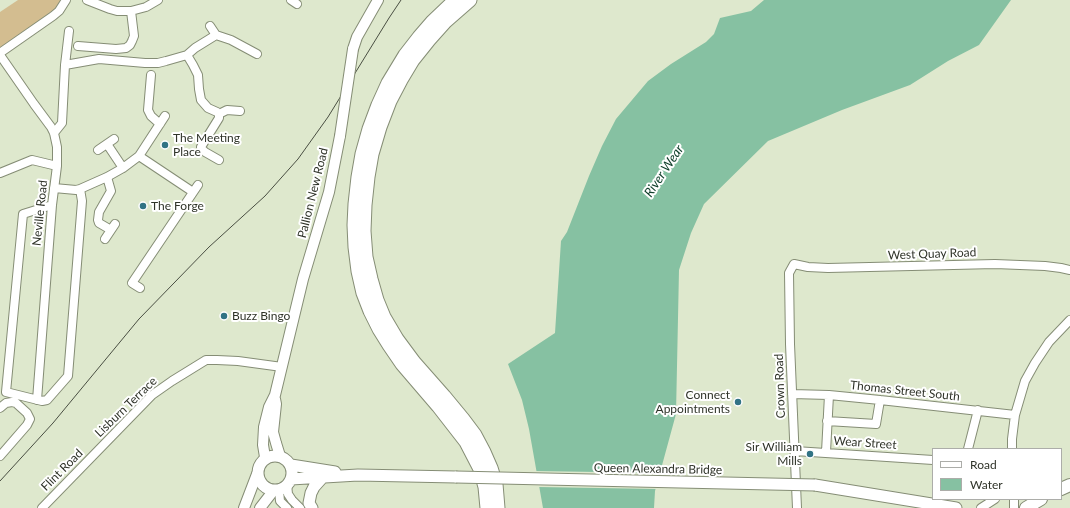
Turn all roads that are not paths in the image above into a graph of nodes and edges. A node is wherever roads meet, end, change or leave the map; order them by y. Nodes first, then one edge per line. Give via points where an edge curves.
1 (66, 0) edge
2 (87, 0) edge
3 (158, 0) edge
4 (378, 0) edge
5 (455, 0) edge
6 (470, 0) edge
7 (131, 11) junction
8 (210, 26) dead end
9 (69, 31) dead end
10 (216, 35) junction
11 (78, 46) dead end
12 (0, 54) edge
13 (257, 54) dead end
14 (187, 55) junction
15 (65, 66) junction
16 (151, 75) dead end
17 (240, 111) dead end
18 (219, 114) junction
19 (165, 116) dead end
20 (160, 124) junction
21 (54, 133) junction
22 (98, 150) dead end
23 (139, 156) junction
24 (219, 160) dead end
25 (57, 166) junction
26 (123, 168) junction
27 (0, 173) edge
28 (107, 178) junction
29 (198, 185) dead end
30 (54, 188) junction
31 (80, 189) junction
32 (193, 192) junction
33 (52, 205) junction
34 (105, 239) dead end
35 (794, 264) joint
36 (1070, 270) edge
37 (140, 288) dead end
38 (1070, 320) edge
39 (282, 367) junction
40 (792, 394) junction
41 (275, 395) junction
42 (829, 395) junction
43 (37, 400) junction
44 (880, 400) junction
45 (0, 408) edge
46 (978, 410) junction
47 (1015, 414) junction
48 (827, 421) junction
49 (968, 448) edge
50 (1012, 448) edge
51 (100, 450) joint
52 (795, 450) junction
53 (826, 452) junction
54 (0, 456) edge
55 (280, 456) junction
56 (266, 457) junction
57 (932, 460) edge
58 (290, 465) junction
59 (257, 474) junction
60 (358, 475) junction
61 (323, 477) junction
62 (283, 486) junction
63 (993, 500) edge
64 (1039, 500) edge
65 (42, 508) edge
66 (244, 508) edge
67 (260, 508) edge
68 (287, 508) edge
69 (300, 508) edge
70 (312, 508) edge
71 (487, 508) edge
72 (498, 508) edge
73 (797, 508) edge
74 (956, 508) edge
75 (981, 508) edge
76 (1025, 508) edge

1 - 12 street via 53,16
2 - 7 street via 110,9
3 - 7 street
4 - 39 street, Pallion New Road, bridge via 353,49 340,136 328,192 303,279
5 - 71 highway via 432,22 405,55 378,105 362,154 358,177 354,204 355,247 363,292 376,323 402,364 466,442 480,469
6 - 72 highway via 429,40 409,66 390,101 372,154 364,231 371,279 384,317 414,362 463,418 475,436 491,468 496,484
7 - 11 street via 134,36 126,48
8 - 10 street
9 - 15 street
10 - 13 street
10 - 14 street
12 - 21 street
14 - 15 street via 158,63 99,60
14 - 18 street via 198,75 202,100 208,108
15 - 21 street via 62,123
16 - 20 street via 148,110
17 - 18 street via 227,110
18 - 24 street via 201,147
19 - 20 street
20 - 23 street
21 - 25 street, Neville Road
22 - 26 street via 111,141
23 - 26 street
23 - 32 street
25 - 27 street via 32,160
25 - 30 street, Neville Road
26 - 28 street
28 - 31 street
28 - 34 street via 111,191 98,212 100,223 113,227
29 - 32 street
30 - 31 street
30 - 33 street, Neville Road
31 - 43 street via 82,201 68,376 47,400
32 - 37 street via 132,283
33 - 43 street, Neville Road
33 - 43 street via 23,214 6,392
35 - 36 street, West Quay Road via 828,268 995,264
35 - 40 street, Crown Road via 789,273
38 - 47 street via 1049,342 1035,363 1025,381
39 - 41 street, Pallion New Road
39 - 51 street, Lisburn Terrace via 206,360 152,395
40 - 42 street, Thomas Street South
40 - 52 street, Crown Road
41 - 55 street, Pallion New Road via 273,432
41 - 56 street, Pallion New Road via 264,427 262,444
42 - 44 street, Thomas Street South
42 - 48 street
44 - 46 street, Thomas Street South
44 - 48 street via 876,424
45 - 54 street via 9,402 16,403 30,419
46 - 47 street, Thomas Street South
46 - 49 street
47 - 50 street
48 - 53 street
51 - 65 street, Flint Road
52 - 53 street, Wear Street
52 - 73 street, Crown Road
53 - 57 street, Wear Street
55 - 56 main road
55 - 58 main road
56 - 59 main road via 258,466
58 - 60 main road
58 - 62 main road via 292,473
59 - 62 main road via 261,484 267,488
59 - 66 street
60 - 61 main road
60 - 74 main road, Queen Alexandra Bridge, bridge via 815,486
61 - 62 main road
61 - 70 main road via 311,493 309,503
62 - 67 street
62 - 68 street via 280,501
62 - 69 street
63 - 75 street
64 - 76 main road

